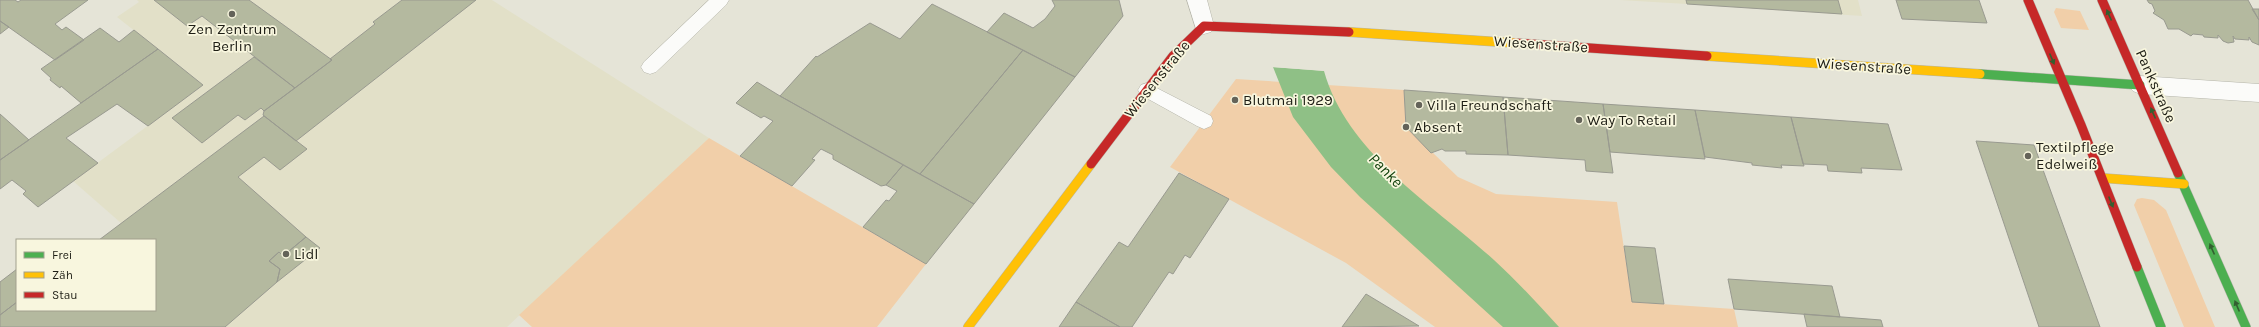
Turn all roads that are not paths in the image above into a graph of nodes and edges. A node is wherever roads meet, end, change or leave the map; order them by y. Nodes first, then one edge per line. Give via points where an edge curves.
1 (720, 0) edge
2 (1197, 0) edge
3 (2028, 0) edge
4 (2102, 0) edge
5 (1204, 26) junction
6 (650, 67) dead end
7 (2061, 79) junction
8 (2140, 85) junction
9 (1147, 90) junction
10 (2259, 93) edge
11 (1204, 121) dead end
12 (2102, 178) junction
13 (2184, 184) junction
14 (968, 327) edge
15 (2161, 327) edge
16 (2246, 327) edge

1 - 6 lane
2 - 5 street
3 -> 7 street
8 -> 4 street, Pankstraße
5 - 7 street, Wiesenstraße via 1319,31
5 - 9 street, Wiesenstraße via 1178,50
7 - 8 street, Wiesenstraße
7 - 12 street
8 - 10 street, Wiesenstraße
13 -> 8 street, Pankstraße
9 - 11 lane
9 - 14 street, Wiesenstraße
12 - 13 street
12 -> 15 street
16 -> 13 street, Pankstraße

